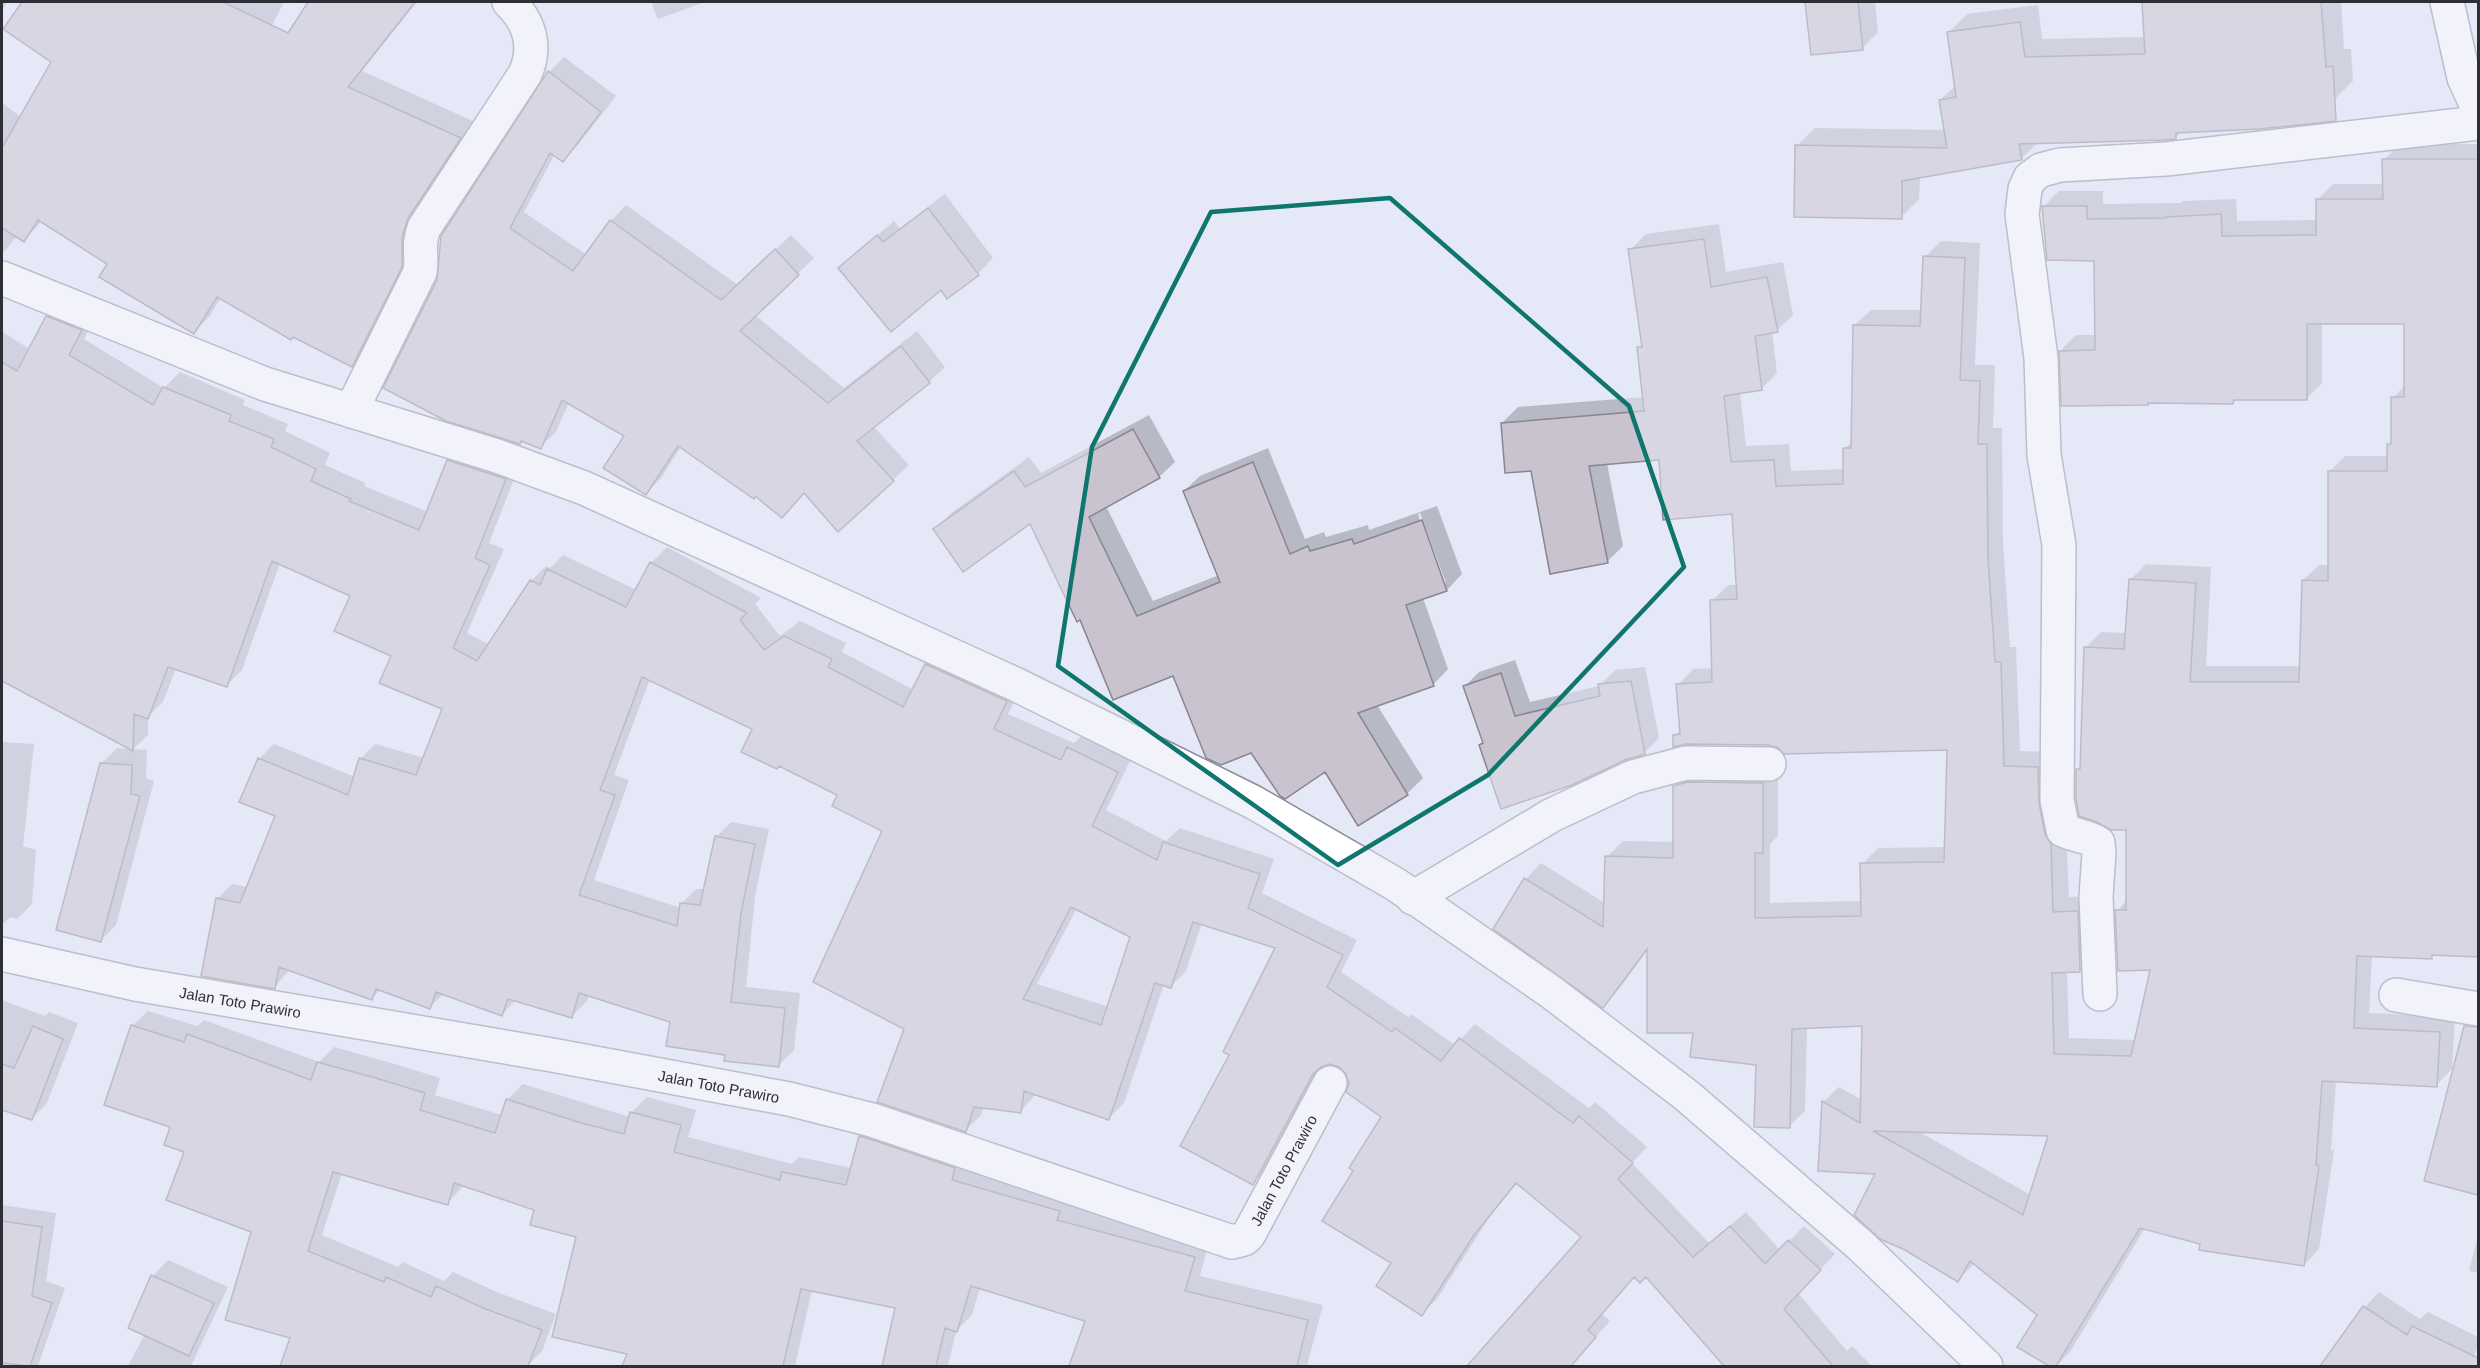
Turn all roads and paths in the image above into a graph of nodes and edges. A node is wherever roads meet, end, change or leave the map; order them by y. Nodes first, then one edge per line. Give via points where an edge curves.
1 (509, 2) edge
2 (2447, 2) edge
3 (2478, 108) edge
4 (2478, 123) edge
5 (2, 278) edge
6 (351, 411) junction
7 (1769, 764) dead end
8 (1413, 898) junction
9 (2, 954) edge
10 (2100, 994) dead end
11 (2396, 995) dead end
12 (2478, 1009) edge
13 (1330, 1083) dead end
14 (1986, 1366) edge

1 - 6 street via 520,12 530,36 532,59 424,228 418,244 420,272
2 - 3 street via 2464,78
4 - 10 street via 2166,159 2060,165 2041,170 2030,178 2025,189 2022,214 2041,358 2044,455 2059,546 2057,800 2063,830 2098,843
5 - 6 street via 265,384
6 - 8 street via 519,464 666,524 1017,685 1242,797
7 - 8 street via 1686,763 1633,777 1552,815
8 - 14 street via 1551,992 1686,1095 1860,1245
9 - 13 street, Jalan Toto Prawiro via 135,984 789,1099 872,1120 1232,1242 1249,1234
11 - 12 street

